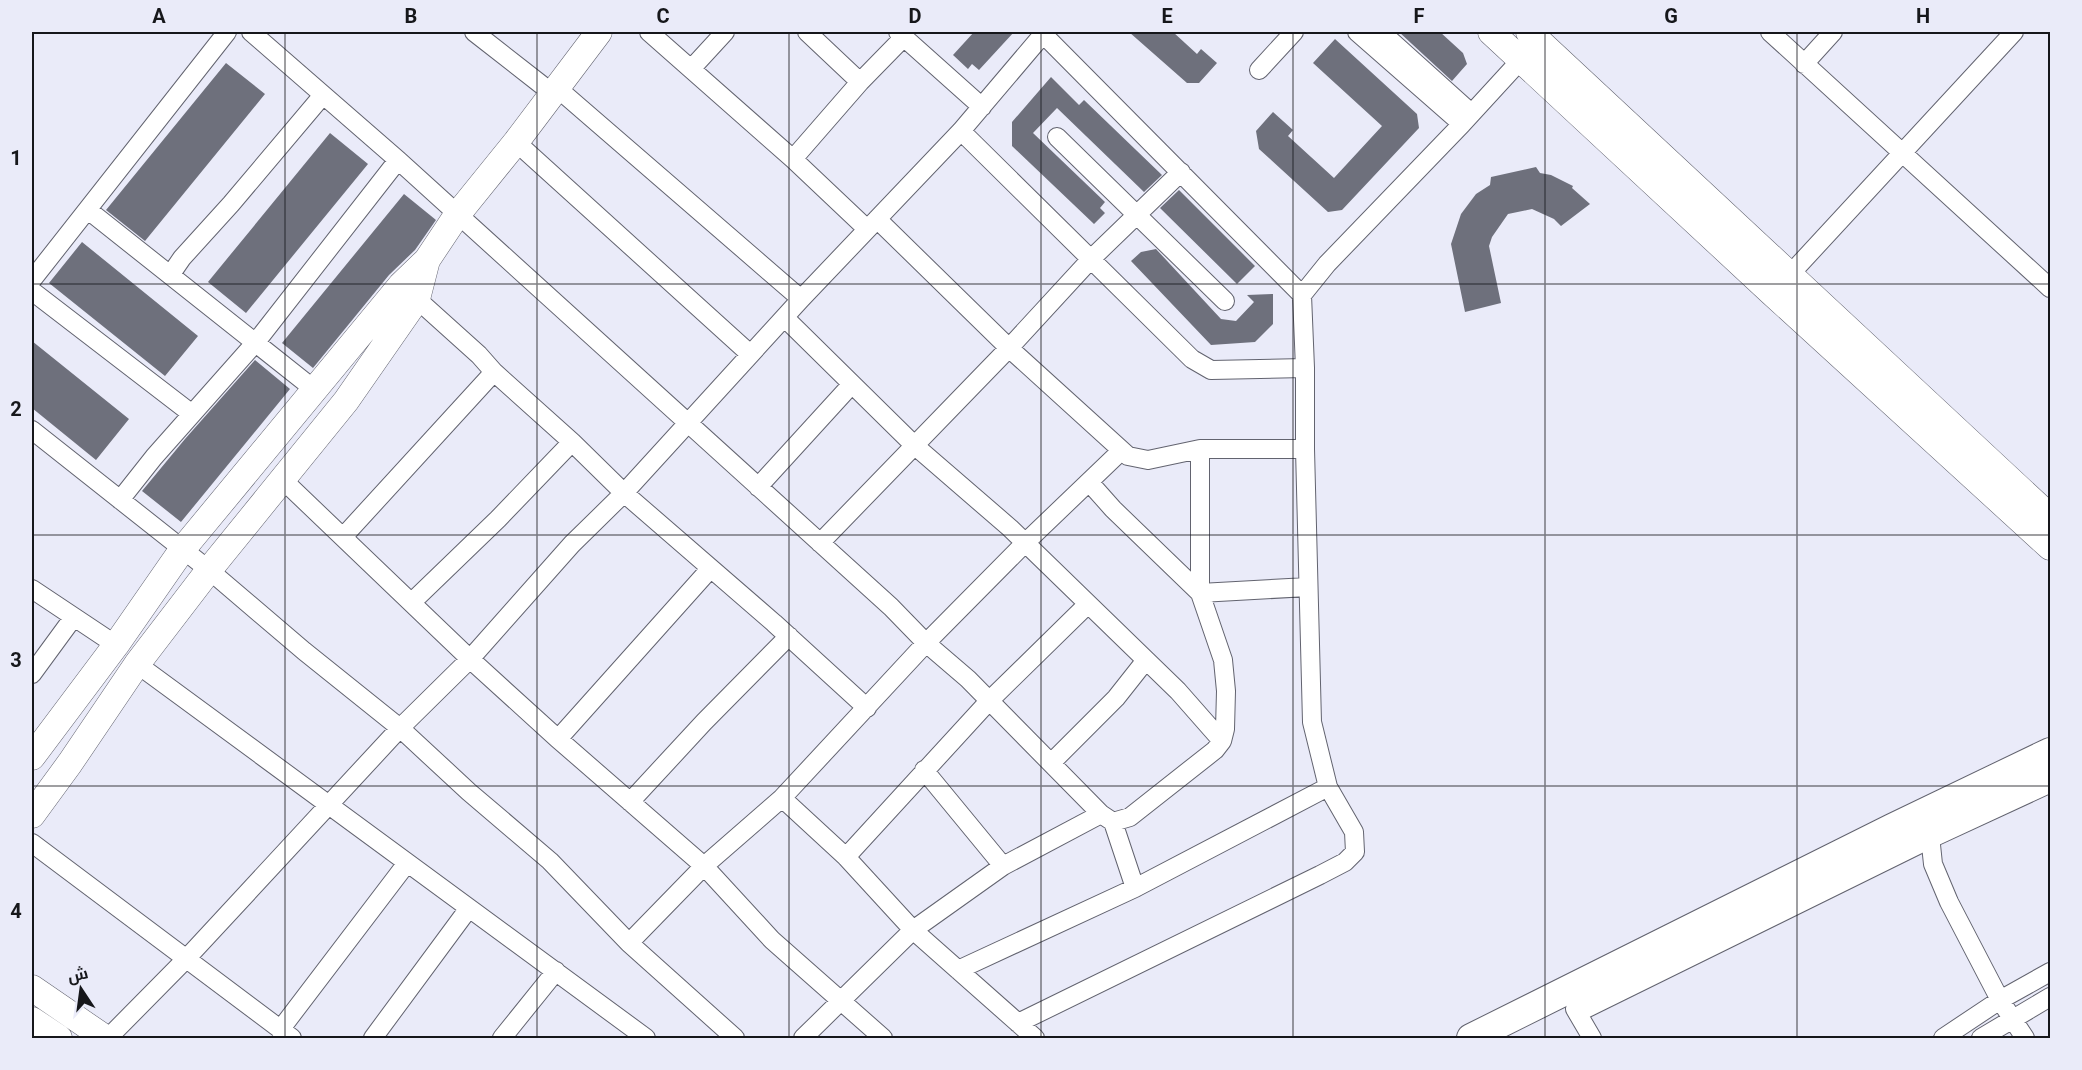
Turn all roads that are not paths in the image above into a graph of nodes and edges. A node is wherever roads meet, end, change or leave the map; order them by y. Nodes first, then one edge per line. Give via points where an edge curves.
1 (226, 32) edge
2 (251, 32) edge
3 (474, 32) edge
4 (598, 32) edge
5 (649, 32) edge
6 (725, 32) edge
7 (807, 32) edge
8 (1043, 32) edge
9 (1294, 32) edge
10 (1357, 32) edge
11 (1382, 32) edge
12 (1491, 32) edge
13 (1770, 32) edge
14 (1833, 32) edge
15 (2014, 32) edge
16 (901, 34) edge
17 (271, 38) edge
18 (1530, 44) edge
19 (1804, 64) junction
20 (691, 69) junction
21 (1259, 70) dead end
22 (860, 82) junction
23 (554, 90) junction
24 (323, 95) junction
25 (982, 107) junction
26 (1467, 119) junction
27 (961, 131) junction
28 (1057, 137) dead end
29 (516, 142) junction
30 (1901, 153) junction
31 (793, 159) junction
32 (398, 160) junction
33 (1181, 172) junction
34 (88, 210) junction
35 (457, 214) junction
36 (1137, 216) junction
37 (872, 224) junction
38 (1091, 259) junction
39 (171, 274) junction
40 (32, 280) edge
41 (1781, 285) junction
42 (2050, 288) edge
43 (32, 291) edge
44 (409, 292) junction
45 (1302, 295) junction
46 (801, 299) junction
47 (1225, 301) dead end
48 (785, 318) junction
49 (256, 342) junction
50 (1009, 348) junction
51 (750, 354) junction
52 (1305, 368) junction
53 (494, 372) junction
54 (852, 384) junction
55 (315, 390) junction
56 (192, 414) junction
57 (688, 422) junction
58 (32, 430) edge
59 (572, 442) junction
60 (914, 445) junction
61 (1200, 449) junction
62 (1305, 449) junction
63 (1121, 451) junction
64 (283, 480) junction
65 (1089, 482) junction
66 (758, 487) junction
67 (624, 493) junction
68 (120, 500) junction
69 (2050, 518) edge
70 (343, 537) junction
71 (820, 543) junction
72 (1025, 543) junction
73 (2050, 547) edge
74 (182, 550) junction
75 (710, 569) junction
76 (209, 570) junction
77 (1308, 586) junction
78 (32, 589) edge
79 (1200, 593) junction
80 (412, 602) junction
81 (1088, 604) junction
82 (73, 618) junction
83 (789, 636) junction
84 (926, 643) junction
85 (116, 645) junction
86 (470, 659) junction
87 (1146, 660) junction
88 (137, 664) junction
89 (32, 674) edge
90 (988, 701) junction
91 (867, 708) junction
92 (400, 728) junction
93 (558, 739) junction
94 (1222, 741) junction
95 (2050, 752) edge
96 (32, 757) edge
97 (1051, 764) junction
98 (924, 770) junction
99 (2050, 778) edge
100 (1328, 787) junction
101 (782, 798) junction
102 (630, 802) junction
103 (328, 804) junction
104 (32, 815) edge
105 (1107, 818) junction
106 (1928, 823) junction
107 (32, 843) edge
108 (846, 857) junction
109 (407, 863) junction
110 (704, 866) junction
111 (1003, 866) junction
112 (1135, 888) junction
113 (469, 908) junction
114 (913, 930) junction
115 (629, 943) junction
116 (186, 959) junction
117 (958, 970) junction
118 (556, 971) junction
119 (2050, 972) edge
120 (32, 988) edge
121 (2050, 997) edge
122 (2000, 1000) junction
123 (841, 1002) junction
124 (1575, 1009) junction
125 (2012, 1018) junction
126 (32, 1020) edge
127 (1018, 1023) junction
128 (713, 1031) edge
129 (286, 1034) edge
130 (59, 1038) edge
131 (106, 1038) edge
132 (373, 1038) edge
133 (502, 1038) edge
134 (646, 1038) edge
135 (735, 1038) edge
136 (803, 1038) edge
137 (883, 1038) edge
138 (1035, 1038) edge
139 (1471, 1038) edge
140 (1515, 1038) edge
141 (1592, 1038) edge
142 (1942, 1038) edge
143 (1981, 1038) edge
144 (2025, 1038) edge

1 - 34 street
2 - 17 street
3 - 23 street
4 - 23 street
5 - 20 street
6 - 20 street
7 - 22 street
8 - 25 street
8 - 33 street
9 - 21 street
10 - 26 street
11 - 26 street
12 - 18 street
13 - 19 street
14 - 19 street
15 - 30 street
16 - 22 street
16 - 25 street
17 - 24 street
18 - 26 street
18 - 41 street
19 - 30 street
20 - 31 street
22 - 31 street
23 - 29 street
23 - 46 street
24 - 32 street
24 - 39 street
25 - 27 street
26 - 45 street
27 - 37 street
27 - 38 street
28 - 36 street
29 - 35 street
29 - 51 street
30 - 41 street
30 - 42 street
31 - 37 street
32 - 35 street
32 - 49 street
33 - 36 street
33 - 45 street
34 - 39 street
34 - 40 street
35 - 44 street
35 - 57 street
36 - 38 street
36 - 47 street
37 - 46 street
37 - 50 street
38 - 50 street
38 - 52 street via 1192,360 1211,370
39 - 49 street
41 - 69 street
41 - 73 street
43 - 56 street
44 - 53 street
44 - 55 street
44 - 64 street via 346,401
45 - 52 street
46 - 48 street
48 - 51 street
48 - 54 street
49 - 55 street
49 - 56 street
50 - 60 street
50 - 63 street
51 - 57 street
52 - 62 street
53 - 59 street
53 - 70 street
54 - 60 street
54 - 66 street
55 - 74 street
56 - 68 street
57 - 66 street
57 - 67 street
58 - 68 street
59 - 67 street
59 - 80 street
60 - 71 street
60 - 72 street
61 - 62 street
61 - 63 street via 1148,460
61 - 79 street
62 - 77 street
63 - 65 street
64 - 70 street
64 - 76 street
65 - 72 street
65 - 79 street
66 - 71 street
67 - 75 street
67 - 86 street via 572,544
68 - 74 street
70 - 80 street
71 - 84 street
72 - 81 street
72 - 84 street
74 - 76 street
74 - 85 street
75 - 83 street
75 - 93 street
76 - 88 street
76 - 92 street
77 - 79 street
77 - 100 street via 1312,722
78 - 82 street
79 - 94 street via 1223,660 1226,690
80 - 86 street
81 - 87 street
81 - 90 street
82 - 85 street
82 - 89 street
83 - 91 street
83 - 102 street
84 - 90 street
84 - 91 street
85 - 96 street
86 - 92 street
86 - 93 street
87 - 94 street
87 - 97 street via 1116,698
88 - 103 street
88 - 104 street
90 - 97 street
90 - 98 street
91 - 101 street
92 - 103 street
92 - 115 street via 550,861
93 - 102 street
94 - 105 street via 1130,817
95 - 106 main road
97 - 105 street
98 - 108 street
98 - 111 street
99 - 106 main road
100 - 112 street
100 - 127 street via 1354,832 1355,852 1345,862
101 - 108 street
101 - 110 street
102 - 110 street
103 - 109 street
103 - 116 street
105 - 111 street
105 - 112 street
106 - 122 street via 1933,864 1948,902
106 - 124 main road
106 - 139 main road
107 - 116 street
108 - 114 street
109 - 113 street
109 - 129 street
110 - 115 street
110 - 123 street via 772,940
111 - 114 street
112 - 117 street
113 - 118 street
113 - 132 street
114 - 117 street
114 - 123 street
115 - 128 street
116 - 129 street
116 - 131 street
117 - 127 street
118 - 133 street
118 - 134 street
119 - 122 street
120 - 131 street
121 - 125 street
122 - 125 street
122 - 142 street
123 - 136 street
123 - 137 street
124 - 140 main road
124 - 141 street
125 - 143 street
125 - 144 street
126 - 130 street
127 - 138 street
128 - 135 street

